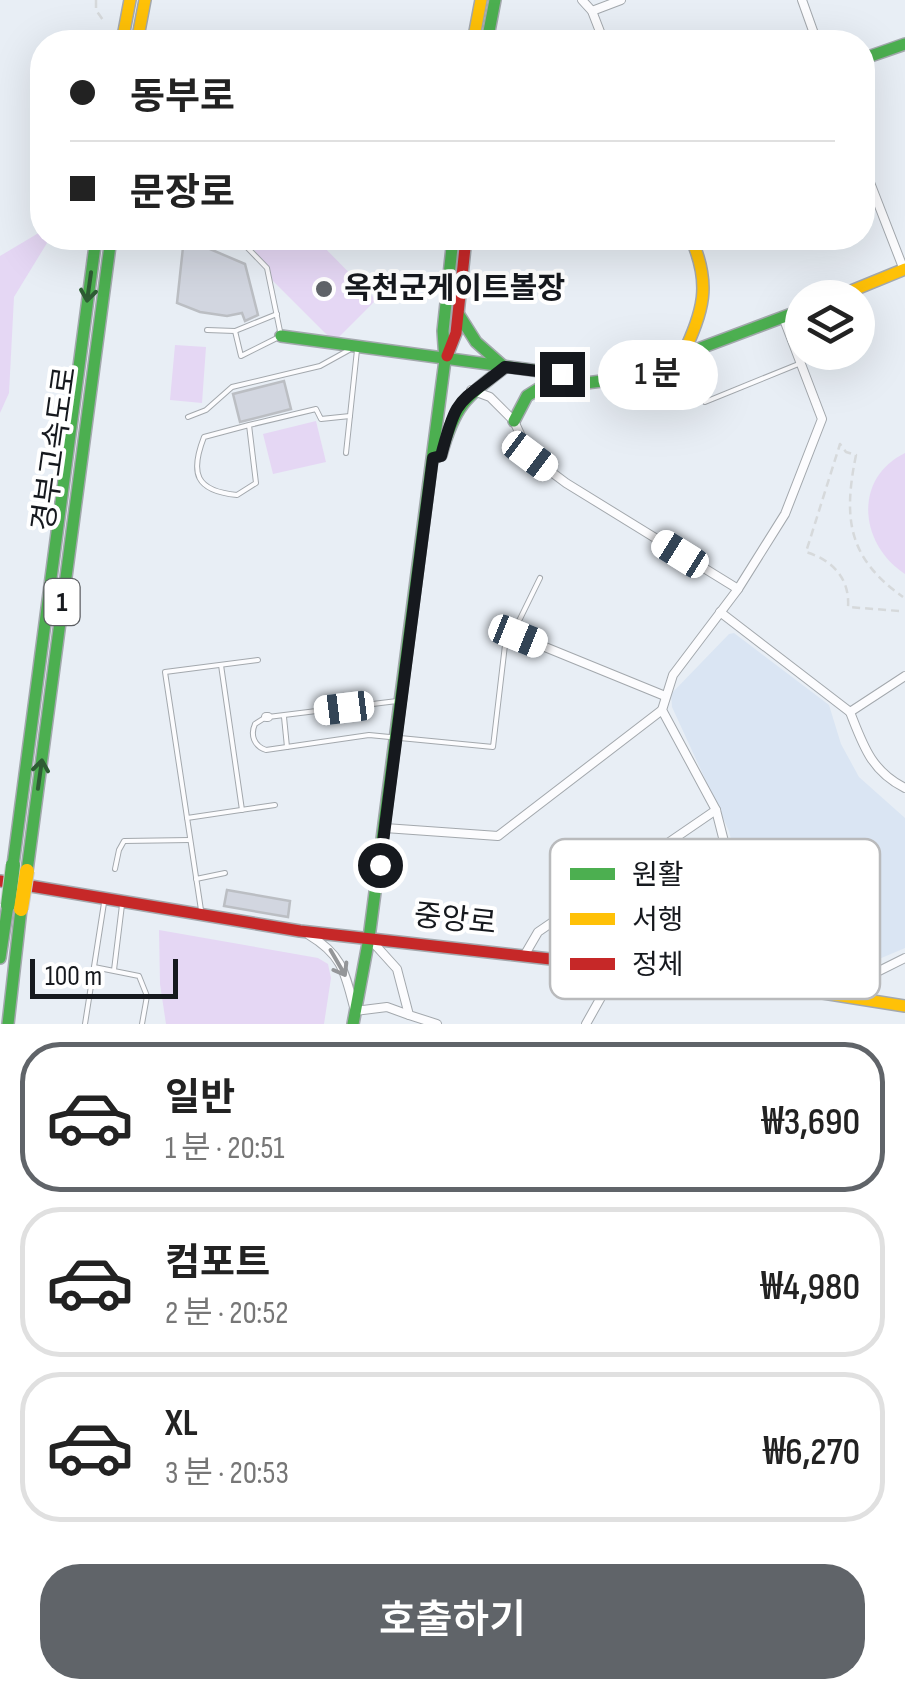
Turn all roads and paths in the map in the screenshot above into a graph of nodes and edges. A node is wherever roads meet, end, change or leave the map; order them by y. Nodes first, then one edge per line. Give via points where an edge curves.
1 (96, 0) edge
2 (130, 0) edge
3 (145, 0) edge
4 (481, 0) edge
5 (494, 0) edge
6 (582, 0) edge
7 (622, 0) edge
8 (802, 0) edge
9 (592, 11) junction
10 (105, 23) dead end
11 (124, 30) edge
12 (139, 30) edge
13 (475, 30) edge
14 (489, 30) edge
15 (599, 30) edge
16 (813, 30) edge
17 (905, 44) edge
18 (875, 54) edge
19 (875, 194) edge
20 (95, 250) edge
21 (109, 250) edge
22 (250, 250) edge
23 (452, 250) edge
24 (465, 250) edge
25 (696, 250) edge
26 (905, 269) edge
27 (875, 281) edge
28 (278, 313) junction
29 (458, 313) junction
30 (783, 318) joint
31 (785, 323) edge
32 (208, 330) dead end
33 (235, 331) junction
34 (281, 336) junction
35 (358, 346) junction
36 (684, 355) junction
37 (446, 360) junction
38 (505, 367) junction
39 (785, 369) edge
40 (803, 370) edge
41 (562, 374) junction
42 (471, 390) junction
43 (705, 402) dead end
44 (350, 416) junction
45 (188, 417) dead end
46 (514, 420) junction
47 (249, 425) junction
48 (346, 452) dead end
49 (433, 458) junction
50 (540, 578) dead end
51 (738, 589) junction
52 (903, 598) edge
53 (899, 610) dead end
54 (720, 612) junction
55 (518, 636) junction
56 (258, 660) dead end
57 (221, 664) junction
58 (905, 676) edge
59 (665, 696) junction
60 (402, 700) junction
61 (662, 710) junction
62 (850, 712) junction
63 (284, 715) junction
64 (397, 736) junction
65 (287, 747) junction
66 (905, 788) edge
67 (275, 805) dead end
68 (242, 810) junction
69 (716, 810) junction
70 (187, 818) junction
71 (385, 828) junction
72 (674, 839) edge
73 (723, 839) edge
74 (190, 840) junction
75 (20, 868) junction
76 (116, 869) dead end
77 (225, 873) dead end
78 (196, 878) junction
79 (0, 882) edge
80 (105, 898) junction
81 (123, 901) junction
82 (15, 907) junction
83 (201, 912) junction
84 (550, 924) edge
85 (300, 930) junction
86 (370, 938) junction
87 (524, 956) junction
88 (0, 958) edge
89 (905, 958) edge
90 (550, 959) edge
91 (94, 967) junction
92 (114, 970) junction
93 (880, 970) edge
94 (600, 999) edge
95 (859, 999) edge
96 (905, 1006) edge
97 (354, 1018) edge
98 (410, 1019) edge
99 (433, 1023) edge
100 (8, 1024) edge
101 (84, 1024) edge
102 (142, 1024) edge
103 (586, 1024) edge

1 - 10 path
2 - 11 main road
3 - 12 main road
4 - 13 main road
5 - 14 main road
6 - 9 street
7 - 9 street
8 - 16 street
9 - 15 street
17 - 18 main road
19 - 26 street
20 -> 75 main road, 경부고속도로 / 1
75 -> 21 main road, 경부고속도로 / 1
22 - 28 lane via 267,268
23 - 37 main road
24 - 29 main road
25 - 36 main road via 705,306
26 - 27 main road
28 - 33 lane
28 - 34 lane
29 - 37 main road
29 - 38 main road via 476,342
30 - 31 street
30 - 36 main road
32 - 33 lane
33 - 34 lane via 241,356
34 - 35 main road
35 - 37 main road
35 - 44 lane
35 - 45 lane via 320,366 232,387
36 - 41 main road via 618,380 586,382
37 - 38 main road
37 - 49 main road
38 - 41 main road
38 - 42 main road
39 - 43 lane
40 - 51 street via 822,418 785,514
41 - 46 main road via 527,396
42 - 46 street via 490,397
42 - 49 main road via 455,408 441,456
44 - 47 lane via 321,419 316,409
44 - 48 lane
46 - 51 street via 530,456 566,484
47 - 47 lane via 256,483 237,494 207,488 196,460 204,437
49 - 60 main road
50 - 55 lane via 516,626
51 - 54 street
52 - 53 path via 880,581 853,537 849,509 856,455 840,444 806,552 844,579 848,607
54 - 59 street via 672,675
54 - 62 street
55 - 59 street
55 - 64 lane via 504,645 493,747
56 - 57 lane
57 - 68 lane
57 - 70 lane via 164,672
58 - 62 street
59 - 61 street
60 - 63 lane
60 - 64 main road
61 - 69 street
61 - 71 street via 498,836
62 - 66 street via 869,760
63 - 65 lane
63 - 65 lane via 253,728 256,743 266,750
64 - 65 lane
64 - 71 main road
67 - 68 lane
68 - 70 lane
69 - 72 street
69 - 73 street
70 - 74 lane
71 - 86 main road
74 - 76 lane via 124,840
74 - 78 lane
75 - 82 main road, 경부고속도로 / 1, bridge
77 - 78 lane
78 - 83 lane
79 - 80 main road, 중앙로
80 - 81 main road, 중앙로
80 - 91 lane
81 - 83 main road, 중앙로
81 - 92 lane
82 - 88 main road, 경부고속도로 / 1
82 - 100 main road, 경부고속도로 / 1
83 - 85 main road, 중앙로
84 - 87 street
85 - 86 main road, 중앙로
85 -> 97 street via 331,949 346,971
86 - 87 main road, 중앙로
86 - 97 main road
86 - 98 street via 397,969
87 - 90 main road, 중앙로
89 - 93 street
91 - 92 lane
91 - 101 lane
92 - 102 lane via 130,972 144,985
94 - 103 street
95 - 96 main road, 중앙로
97 - 98 street via 387,1008
98 - 99 street

